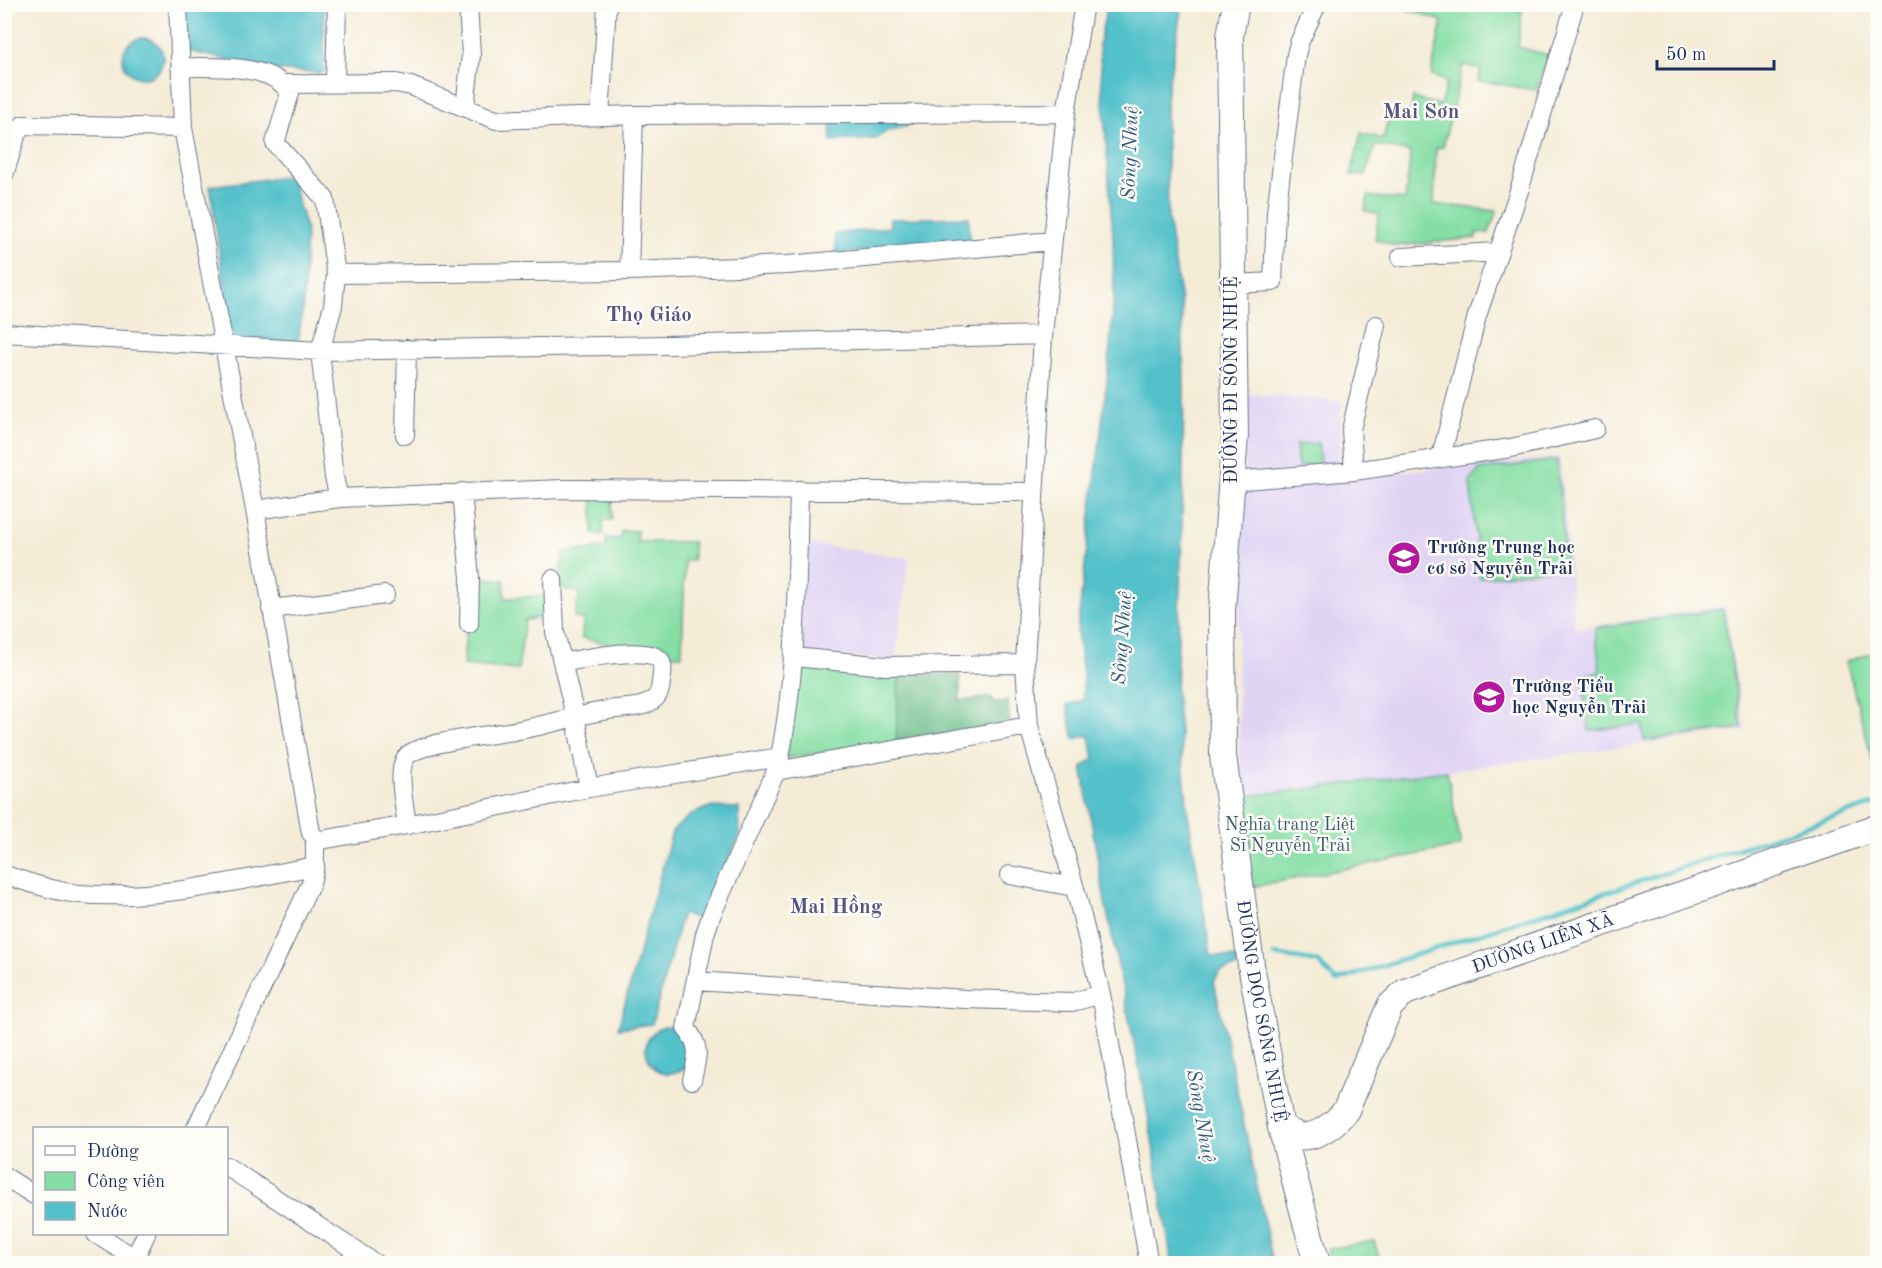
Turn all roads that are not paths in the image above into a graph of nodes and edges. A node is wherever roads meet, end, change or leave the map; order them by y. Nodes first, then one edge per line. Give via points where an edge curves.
1 (177, 4) edge
2 (337, 4) edge
3 (468, 4) edge
4 (607, 4) edge
5 (1084, 4) edge
6 (1236, 4) edge
7 (1317, 4) edge
8 (1575, 4) edge
9 (180, 67) junction
10 (335, 83) junction
11 (284, 84) junction
12 (465, 107) junction
13 (1066, 113) junction
14 (633, 115) junction
15 (600, 116) junction
16 (183, 128) junction
17 (4, 175) edge
18 (1052, 240) junction
19 (1499, 252) junction
20 (1401, 257) dead end
21 (629, 271) junction
22 (336, 274) junction
23 (1233, 284) junction
24 (1376, 325) dead end
25 (4, 333) edge
26 (1042, 335) junction
27 (223, 346) junction
28 (408, 349) junction
29 (320, 351) junction
30 (1595, 429) dead end
31 (405, 435) dead end
32 (1436, 459) junction
33 (1354, 471) junction
34 (1233, 481) junction
35 (800, 490) junction
36 (462, 492) junction
37 (1034, 492) junction
38 (339, 498) junction
39 (255, 510) junction
40 (553, 579) dead end
41 (385, 595) dead end
42 (272, 609) junction
43 (469, 624) dead end
44 (794, 657) junction
45 (563, 663) junction
46 (1025, 664) junction
47 (575, 716) junction
48 (1029, 726) junction
49 (1223, 756) joint
50 (778, 764) junction
51 (589, 788) junction
52 (407, 825) junction
53 (1878, 827) edge
54 (315, 838) junction
55 (315, 866) junction
56 (4, 874) edge
57 (1011, 875) dead end
58 (1074, 887) junction
59 (696, 981) junction
60 (1101, 994) junction
61 (692, 1080) dead end
62 (196, 1127) edge
63 (1281, 1127) junction
64 (228, 1167) edge
65 (4, 1176) edge
66 (33, 1194) edge
67 (99, 1235) edge
68 (145, 1235) edge
69 (137, 1261) edge
70 (376, 1263) edge
71 (1149, 1263) edge
72 (1317, 1263) edge

1 - 9 street
2 - 10 street
3 - 12 street via 471,55
4 - 15 street
5 - 13 street
6 - 23 street, ĐƯỜNG ĐI SÔNG NHUỆ via 1230,36
7 - 23 street via 1296,56 1276,212 1273,282
8 - 19 street
9 - 11 street via 257,71
9 - 16 street
10 - 11 street
10 - 12 street via 396,82
11 - 22 street via 290,93 275,143 325,199
12 - 15 street via 496,120
13 - 14 street
13 - 18 street
14 - 15 street
14 - 21 street
16 - 17 street via 23,125
16 - 27 street
18 - 21 street via 788,265
18 - 26 street
19 - 20 street
19 - 32 street via 1477,316 1444,448
21 - 22 street
22 - 29 street via 333,306
23 - 34 street, ĐƯỜNG ĐI SÔNG NHUỆ
24 - 33 street via 1351,430
25 - 27 street
26 - 28 street
26 - 37 street
27 - 29 street
27 - 39 street
28 - 29 street
28 - 31 street
29 - 38 street
30 - 32 street via 1511,448
32 - 33 street
33 - 34 street
34 - 49 street, ĐƯỜNG ĐI SÔNG NHUỆ via 1222,611
35 - 36 street
35 - 37 street
35 - 44 street
36 - 38 street
36 - 43 street via 470,578
37 - 46 street
38 - 39 street
39 - 42 street
40 - 45 street via 555,632
41 - 42 street
42 - 54 street via 311,833
44 - 46 street via 886,666
44 - 50 street
45 - 47 street
45 - 47 street via 596,655 650,653 663,666 660,693 653,702
46 - 48 street
47 - 51 street
47 - 52 street via 521,730 450,741 406,756 401,768
48 - 50 street
48 - 58 street
49 - 63 street, ĐƯỜNG DỌC SÔNG NHUỆ via 1251,965
50 - 51 street
50 - 59 street via 711,916
51 - 52 street
52 - 54 street
53 - 63 street, ĐƯỜNG LIÊN XÃ via 1405,992 1390,1006 1346,1110 1338,1120 1304,1136
54 - 55 street
55 - 56 street via 181,891 115,896 77,894
55 - 62 street
57 - 58 street
58 - 60 street
59 - 60 street via 965,999 1073,1002
59 - 61 street via 686,1028 697,1044
60 - 71 street
63 - 72 street, ĐƯỜNG DỌC SÔNG NHUỆ
64 - 70 street
65 - 66 street
67 - 69 street
68 - 69 street

